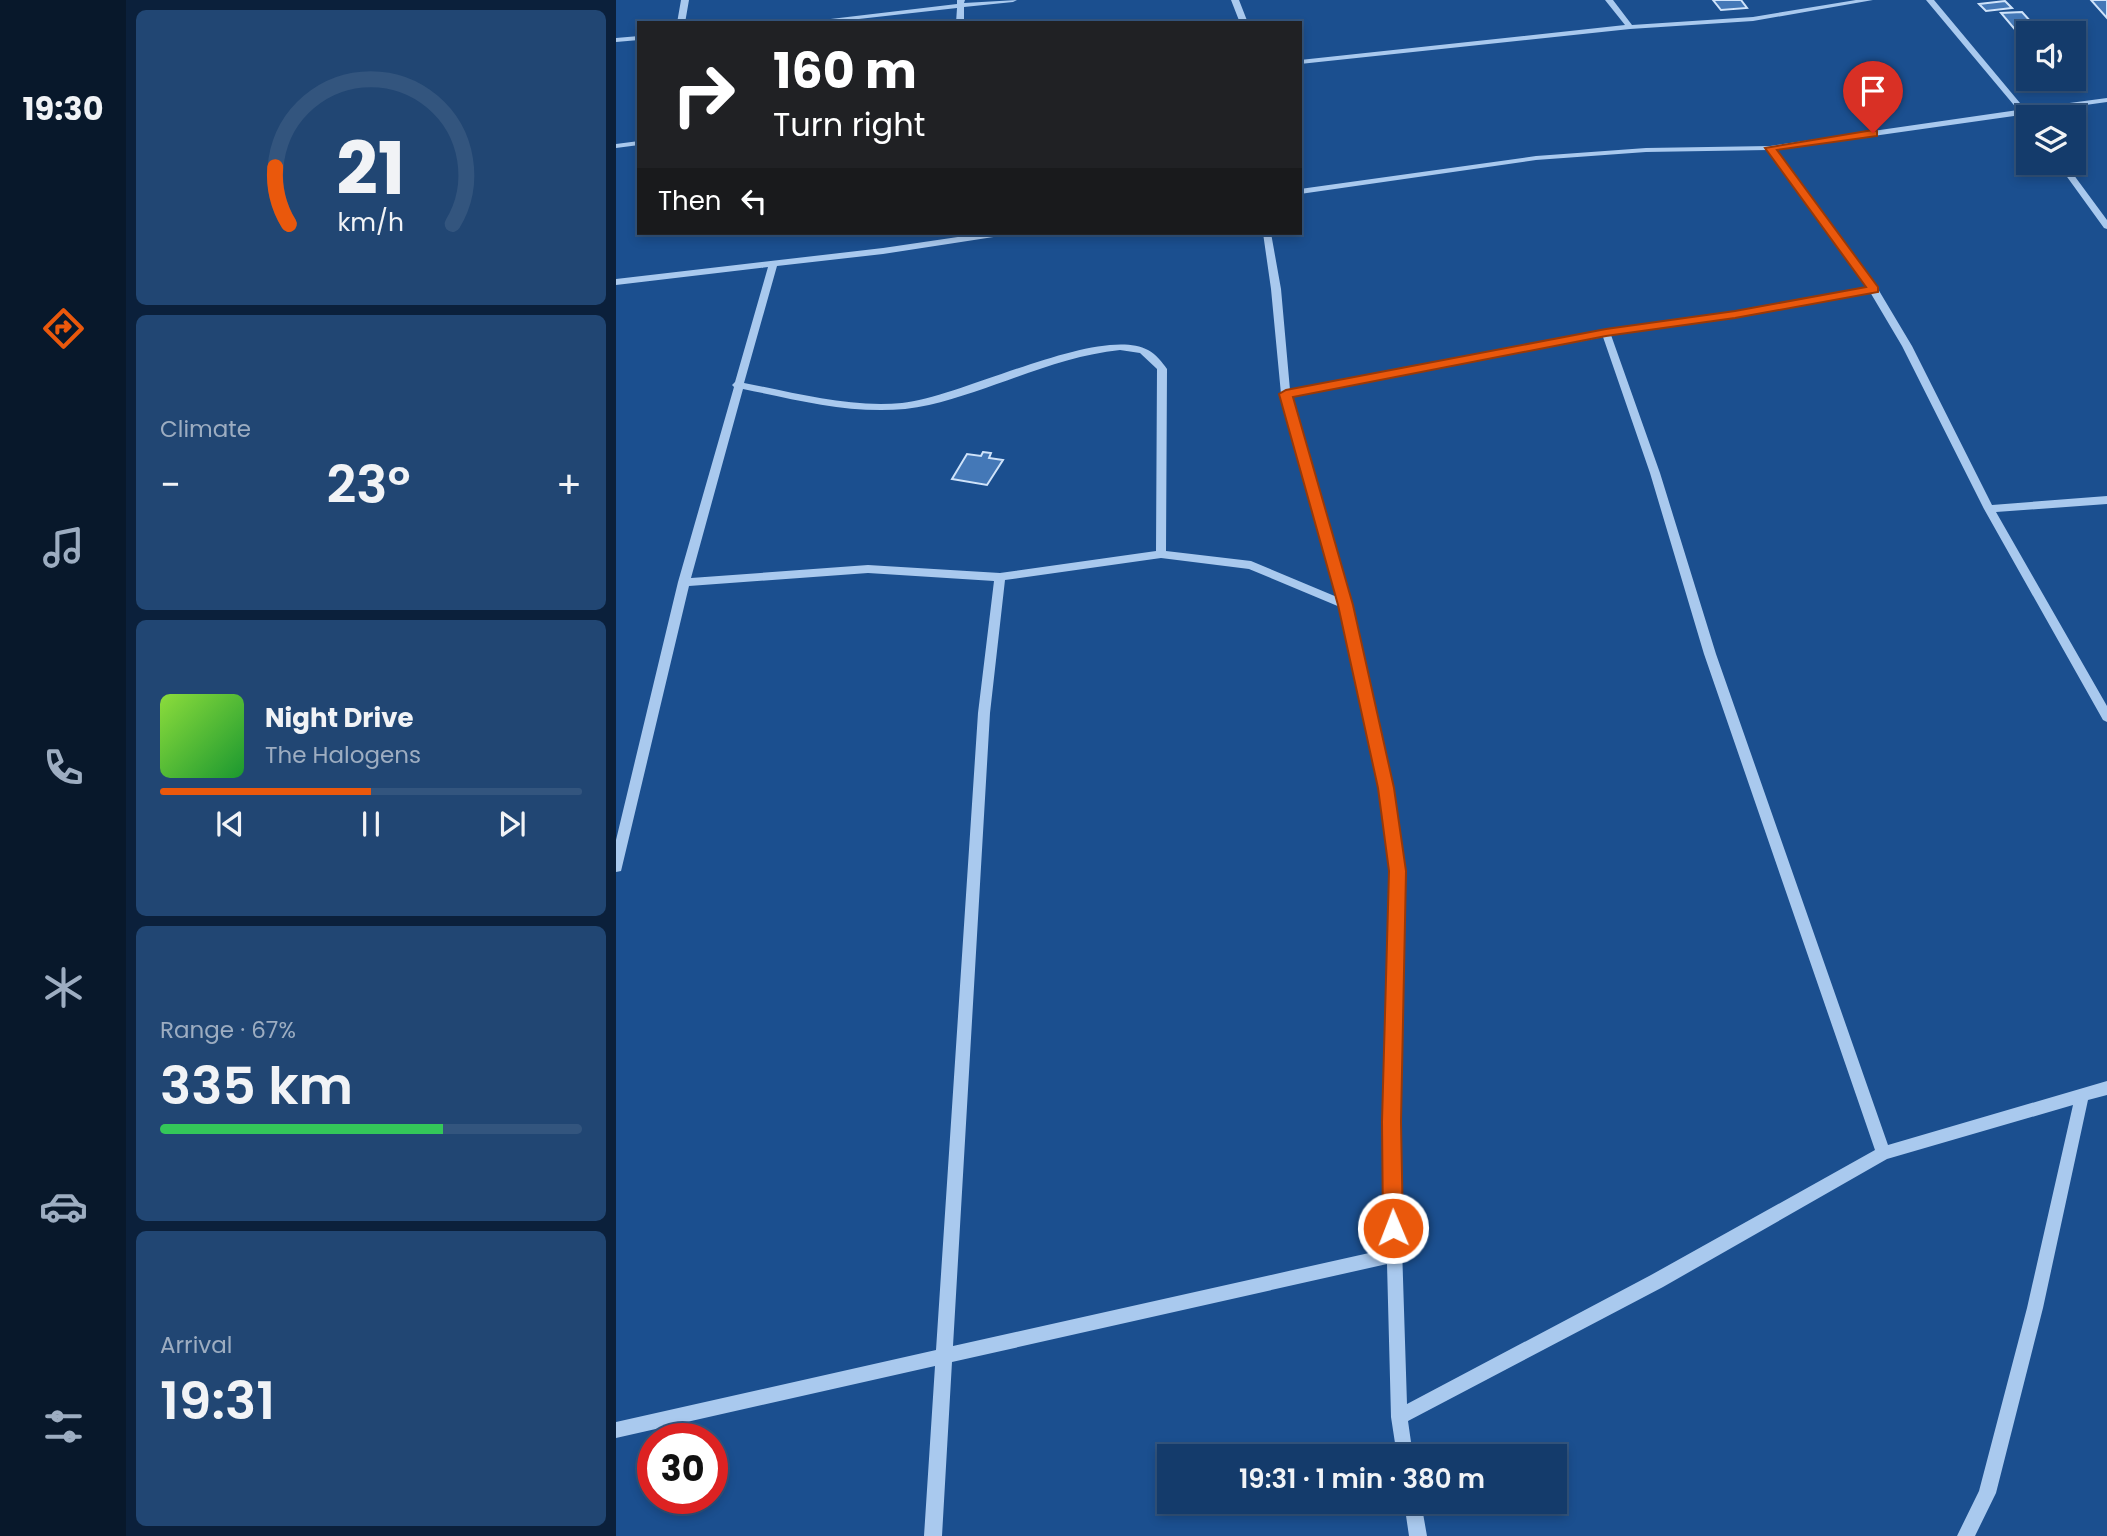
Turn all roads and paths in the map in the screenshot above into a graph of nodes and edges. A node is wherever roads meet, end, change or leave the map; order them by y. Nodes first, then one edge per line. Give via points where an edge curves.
1 (685, 0) edge
2 (1013, 0) edge
3 (1235, 0) edge
4 (1609, 0) edge
5 (1869, 0) edge
6 (1930, 0) edge
7 (960, 3) edge
8 (681, 21) edge
9 (816, 21) edge
10 (960, 21) edge
11 (1243, 21) edge
12 (1630, 27) junction
13 (637, 38) edge
14 (616, 40) edge
15 (1302, 62) edge
16 (2107, 100) edge
17 (2017, 105) edge
18 (2080, 105) edge
19 (2016, 116) edge
20 (637, 144) edge
21 (616, 146) edge
22 (1770, 148) junction
23 (2070, 175) edge
24 (1302, 192) edge
25 (2107, 226) edge
26 (981, 235) edge
27 (1267, 235) edge
28 (773, 264) junction
29 (616, 282) edge
30 (1873, 289) junction
31 (1606, 333) junction
32 (737, 385) junction
33 (1286, 394) junction
34 (2107, 500) edge
35 (1989, 509) junction
36 (1161, 554) junction
37 (1000, 577) junction
38 (684, 582) junction
39 (1345, 605) junction
40 (2107, 717) edge
41 (616, 867) edge
42 (2107, 1088) edge
43 (2082, 1094) junction
44 (1885, 1153) junction
45 (1393, 1255) junction
46 (946, 1354) junction
47 (1399, 1417) junction
48 (616, 1430) edge
49 (1403, 1444) edge
50 (1415, 1514) edge
51 (933, 1536) edge
52 (1418, 1536) edge
53 (1966, 1536) edge

1 - 8 street
2 - 7 street
3 - 11 street
4 - 12 street
5 - 12 street via 1753,19
6 - 17 street
7 - 9 street
7 - 10 street
12 - 15 street
13 - 14 street
16 - 18 street
19 - 22 street
20 - 21 street
22 - 24 street via 1646,150 1536,159
22 - 30 street
23 - 25 street
26 - 28 street
27 - 33 street
28 - 29 street
28 - 32 street
30 - 31 street
30 - 35 street
31 - 33 street
31 - 44 street via 1710,654
32 - 36 street via 849,406 903,407 938,401 1070,355 1124,346 1146,351 1163,369
32 - 38 street
33 - 39 street
34 - 35 street
35 - 40 street
36 - 37 street
36 - 39 street via 1251,565
37 - 38 street via 868,569
37 - 46 street via 984,713
38 - 41 street
39 - 45 street via 1386,788 1398,871 1391,1122
42 - 43 street
43 - 44 street
43 - 53 street via 1991,1480
44 - 47 street via 1657,1281
45 - 46 street
45 - 47 street
46 - 48 street
46 - 51 street
47 - 49 street
50 - 52 street

